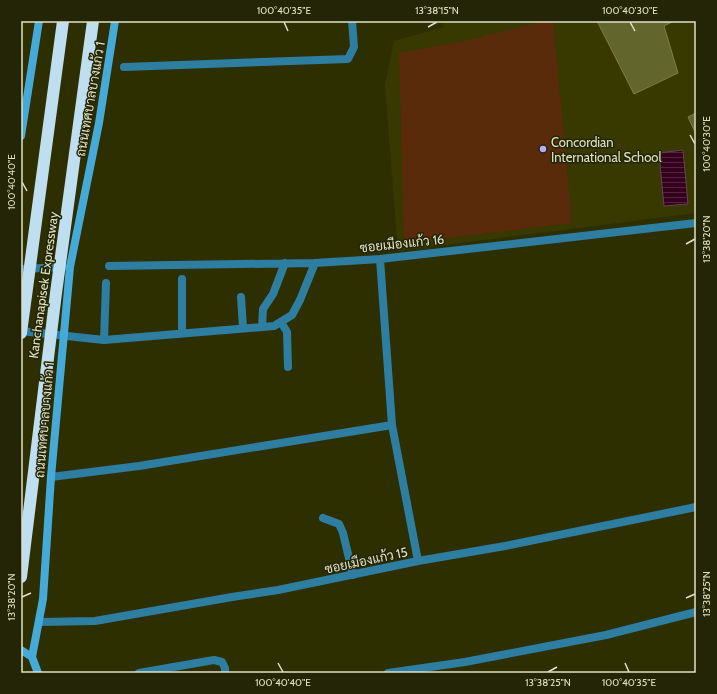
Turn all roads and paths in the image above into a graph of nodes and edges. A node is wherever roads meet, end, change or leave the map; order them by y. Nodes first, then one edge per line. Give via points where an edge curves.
1 (39, 21) edge
2 (63, 21) edge
3 (93, 21) edge
4 (115, 21) edge
5 (352, 21) edge
6 (124, 67) dead end
7 (21, 136) edge
8 (696, 223) edge
9 (380, 258) junction
10 (315, 263) junction
11 (285, 264) junction
12 (109, 266) dead end
13 (70, 267) junction
14 (21, 269) edge
15 (182, 279) dead end
16 (106, 283) dead end
17 (241, 297) dead end
18 (281, 322) junction
19 (262, 327) junction
20 (243, 328) junction
21 (21, 332) edge
22 (182, 333) junction
23 (64, 336) junction
24 (104, 340) junction
25 (288, 367) dead end
26 (392, 425) junction
27 (51, 477) junction
28 (696, 507) edge
29 (323, 518) dead end
30 (418, 561) junction
31 (353, 575) junction
32 (21, 577) edge
33 (696, 612) edge
34 (39, 622) junction
35 (21, 650) edge
36 (32, 657) junction
37 (38, 673) edge
38 (139, 673) edge
39 (225, 673) edge
40 (388, 673) edge

1 - 7 main road
2 - 21 highway, Kanchanapisek Expressway, bridge
3 - 32 highway, Kanchanapisek Expressway, bridge
4 - 13 main road, ถนนเทศบาลบางแก้ว 1 via 99,123
5 - 6 street via 354,47 348,59
8 - 9 street, ซอยเมืองแก้ว 16
9 - 10 street, ซอยเมืองแก้ว 16
9 - 26 street
10 - 11 street, ซอยเมืองแก้ว 16
10 - 18 street via 292,314
11 - 12 street, ซอยเมืองแก้ว 16
11 - 19 street via 273,294 263,309
13 - 14 street
13 - 23 main road, ถนนเทศบาลบางแก้ว 1
15 - 22 street
16 - 24 street
17 - 20 street
18 - 19 street via 274,326
18 - 25 street via 287,332
19 - 20 street
20 - 22 street
21 - 23 street
22 - 24 street
23 - 24 street
23 - 27 main road, ถนนเทศบาลบางแก้ว 1
26 - 27 street via 139,466
26 - 30 street
27 - 34 main road, ถนนเทศบาลบางแก้ว 1 via 43,599
28 - 30 street, ซอยเมืองแก้ว 15 via 519,544
29 - 31 street via 339,524
30 - 31 street, ซอยเมืองแก้ว 15
31 - 34 street, ซอยเมืองแก้ว 15 via 95,621
33 - 40 street via 606,635 465,662
34 - 36 main road, ถนนเทศบาลบางแก้ว 1
35 - 36 main road
36 - 37 main road
38 - 39 street via 214,660 222,662

